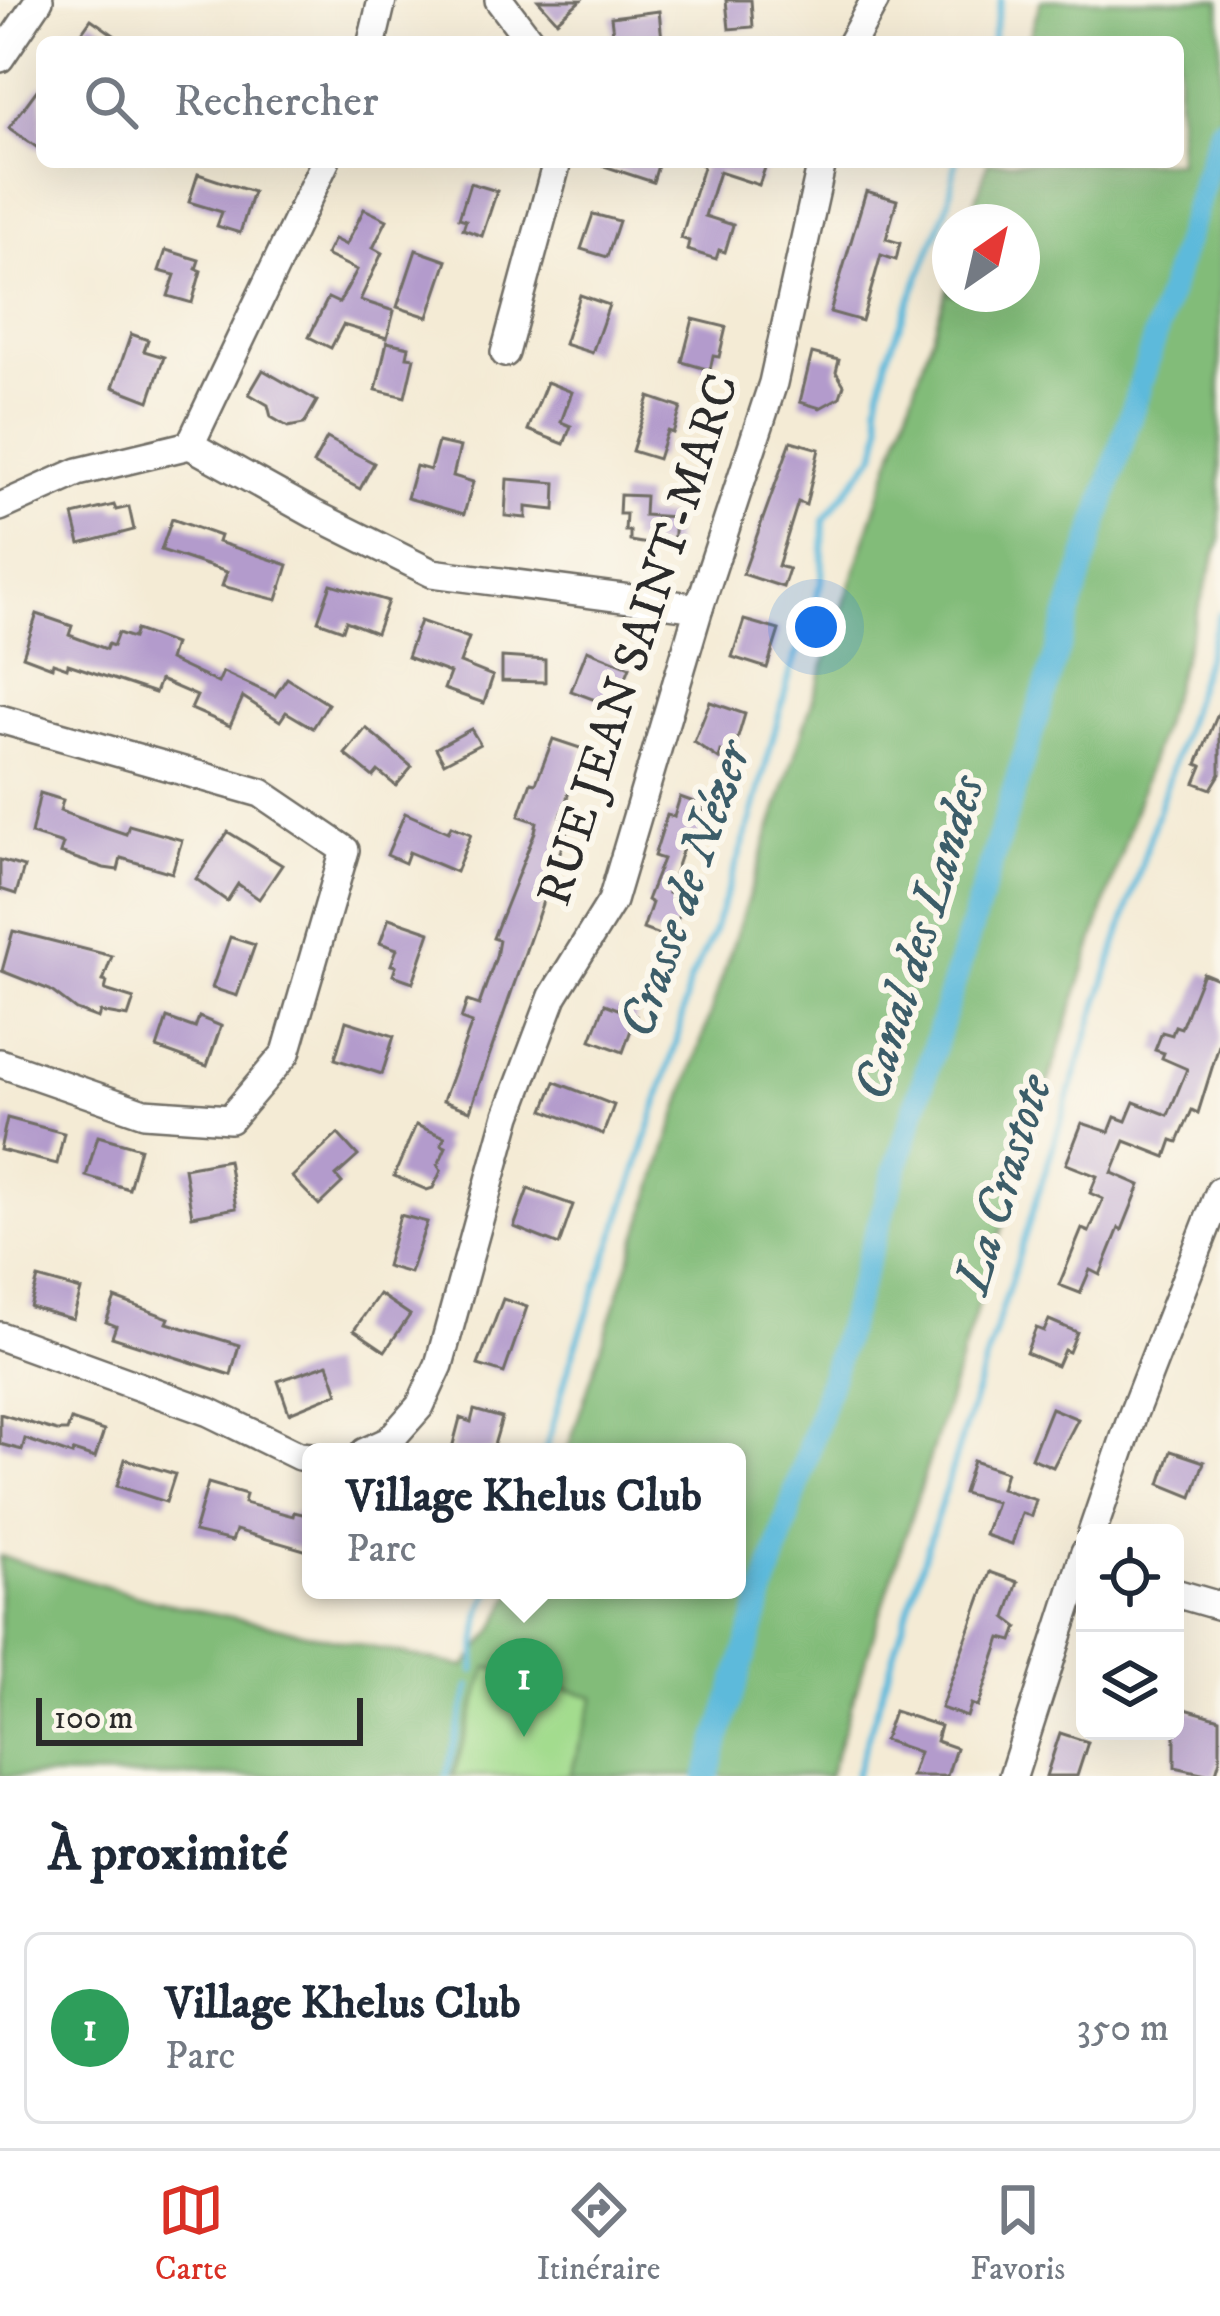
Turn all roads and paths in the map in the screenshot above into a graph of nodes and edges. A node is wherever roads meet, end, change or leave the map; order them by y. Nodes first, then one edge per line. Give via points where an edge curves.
1 (39, 0) edge
2 (382, 0) edge
3 (499, 0) edge
4 (875, 0) edge
5 (373, 36) edge
6 (527, 36) edge
7 (855, 36) edge
8 (0, 58) edge
9 (322, 168) edge
10 (555, 168) edge
11 (821, 168) edge
12 (505, 353) dead end
13 (190, 445) junction
14 (0, 507) edge
15 (699, 608) junction
16 (0, 719) edge
17 (0, 1063) edge
18 (1220, 1191) edge
19 (0, 1336) edge
20 (385, 1443) edge
21 (302, 1456) edge
22 (1094, 1524) edge
23 (1076, 1585) edge
24 (1184, 1596) edge
25 (1220, 1606) edge
26 (1013, 1776) edge

1 - 8 street
2 - 5 street
3 - 6 street
4 - 7 street
9 - 13 street
10 - 12 street
11 - 15 street, RUE JEAN SAINT-MARC via 773,383
13 - 14 street via 78,472
13 - 15 street via 432,573
15 - 20 street, RUE JEAN SAINT-MARC via 611,901 553,996 508,1115 439,1365 421,1406
16 - 17 street via 261,793 345,850 286,1053 230,1119 144,1113
18 - 22 street
19 - 21 street via 209,1412
23 - 26 street
24 - 25 street

